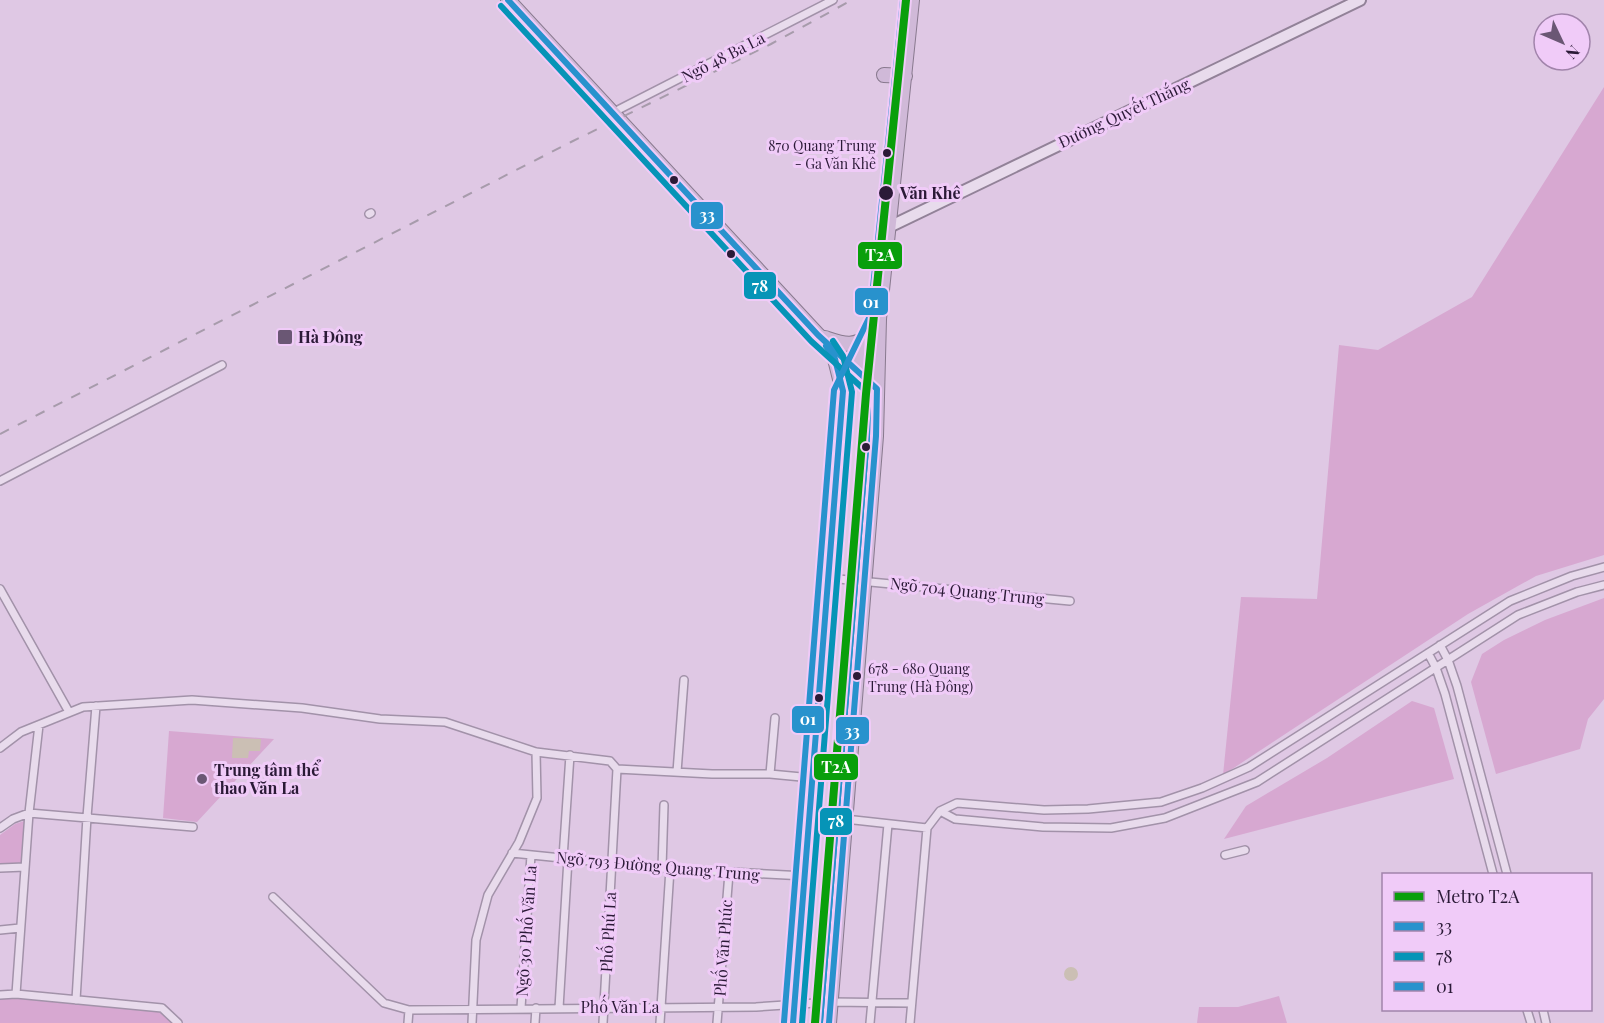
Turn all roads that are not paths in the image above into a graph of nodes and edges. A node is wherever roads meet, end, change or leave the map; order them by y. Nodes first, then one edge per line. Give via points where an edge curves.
1 (508, 0) edge
2 (833, 0) edge
3 (912, 0) edge
4 (1360, 0) edge
5 (884, 75) dead end
6 (905, 76) junction
7 (612, 113) junction
8 (889, 226) junction
9 (871, 256) dead end
10 (886, 257) junction
11 (879, 319) junction
12 (818, 335) junction
13 (222, 365) dead end
14 (855, 368) junction
15 (877, 389) junction
16 (843, 391) junction
17 (0, 481) edge
18 (1604, 567) edge
19 (828, 578) junction
20 (864, 580) junction
21 (1604, 585) edge
22 (0, 589) edge
23 (1070, 601) dead end
24 (1440, 645) junction
25 (1428, 653) junction
26 (1448, 660) junction
27 (1436, 668) junction
28 (684, 680) dead end
29 (96, 706) junction
30 (69, 712) junction
31 (775, 718) dead end
32 (39, 725) junction
33 (0, 748) edge
34 (536, 752) junction
35 (570, 755) junction
36 (617, 769) junction
37 (677, 772) junction
38 (770, 774) junction
39 (812, 778) junction
40 (664, 805) dead end
41 (940, 811) junction
42 (29, 813) junction
43 (87, 817) junction
44 (845, 819) junction
45 (888, 824) junction
46 (193, 827) dead end
47 (0, 828) edge
48 (927, 828) junction
49 (1245, 850) dead end
50 (512, 853) junction
51 (531, 855) junction
52 (1226, 855) dead end
53 (566, 859) junction
54 (612, 863) junction
55 (25, 867) junction
56 (0, 868) edge
57 (666, 868) junction
58 (729, 873) junction
59 (1492, 873) edge
60 (1507, 873) edge
61 (805, 876) junction
62 (273, 897) dead end
63 (20, 927) junction
64 (0, 930) edge
65 (16, 994) junction
66 (0, 995) edge
67 (76, 999) junction
68 (831, 1002) junction
69 (795, 1003) junction
70 (871, 1004) junction
71 (911, 1004) junction
72 (604, 1007) junction
73 (661, 1007) junction
74 (719, 1007) junction
75 (521, 1008) junction
76 (536, 1008) junction
77 (559, 1008) junction
78 (473, 1009) junction
79 (409, 1010) junction
80 (178, 1023) edge
81 (408, 1023) edge
82 (472, 1023) edge
83 (535, 1023) edge
84 (603, 1023) edge
85 (660, 1023) edge
86 (717, 1023) edge
87 (793, 1023) edge
88 (830, 1023) edge
89 (870, 1023) edge
90 (910, 1023) edge

1 - 7 highway
2 - 7 street, Ngõ 48 Ba La
3 - 6 highway
4 - 8 street, Đường Quyết Thắng
5 - 6 highway
6 - 8 highway
7 - 12 highway
8 - 10 highway
9 - 10 highway
10 - 11 highway
11 - 12 highway via 857,343 838,343
11 - 14 highway
11 - 15 highway
12 - 14 highway
12 - 16 highway via 835,359
13 - 17 street
14 - 15 highway
14 - 16 highway
15 - 20 highway
16 - 19 highway
18 - 24 street via 1510,601
19 - 20 street, Ngõ 704 Quang Trung
19 - 39 highway
20 - 23 street, Ngõ 704 Quang Trung
20 - 44 highway
21 - 26 street via 1518,615
22 - 30 street
24 - 25 street
24 - 26 street
25 - 27 street
25 - 41 street via 1249,767 1202,788 1161,801 1111,807 1044,810 957,803
26 - 27 street
26 - 60 street
27 - 41 street via 1257,782 1165,818 1111,828 1043,827 955,819
27 - 59 street
28 - 37 street
29 - 30 street
29 - 34 street via 192,700 445,722
29 - 43 street
30 - 32 street
31 - 38 street
32 - 33 street via 21,732
32 - 42 street
34 - 35 street
34 - 50 street via 537,798
35 - 36 street via 610,761
35 - 53 street
36 - 37 street
36 - 54 street, Phố Phú La
37 - 38 street
38 - 39 street
39 - 61 highway
40 - 57 street
41 - 48 street
42 - 43 street
42 - 47 street
42 - 55 street
43 - 46 street
43 - 67 street
44 - 45 street
44 - 68 highway
45 - 48 street
45 - 70 street
48 - 71 street
49 - 52 street
50 - 51 street, Ngõ 793 Đường Quang Trung
50 - 78 street via 488,895 476,940
51 - 53 street, Ngõ 793 Đường Quang Trung
51 - 75 street, Ngõ 30 Phố Văn La
53 - 54 street, Ngõ 793 Đường Quang Trung
53 - 77 street
54 - 57 street, Ngõ 793 Đường Quang Trung
54 - 72 street, Phố Phú La
55 - 56 street
55 - 63 street
57 - 58 street, Ngõ 793 Đường Quang Trung
57 - 73 street
58 - 61 street, Ngõ 793 Đường Quang Trung
58 - 74 street, Phố Văn Phúc
61 - 69 highway
62 - 79 street, Phố Văn La via 384,1003
63 - 64 street
63 - 65 street
65 - 66 street
65 - 67 street
67 - 80 street via 162,1008
68 - 69 street, Phố Văn La
68 - 70 street, Phố Văn La
68 - 88 highway
69 - 74 street, Phố Văn La
69 - 87 highway
70 - 71 street, Phố Văn La
70 - 89 street
71 - 90 street
72 - 73 street, Phố Văn La
72 - 77 street, Phố Văn La
72 - 84 street, Phố Phú La
73 - 74 street, Phố Văn La
73 - 85 street
74 - 86 street, Phố Văn Phúc
75 - 76 street, Phố Văn La
75 - 78 street, Phố Văn La
76 - 77 street, Phố Văn La
76 - 83 street
78 - 79 street, Phố Văn La
78 - 82 street
79 - 81 street

